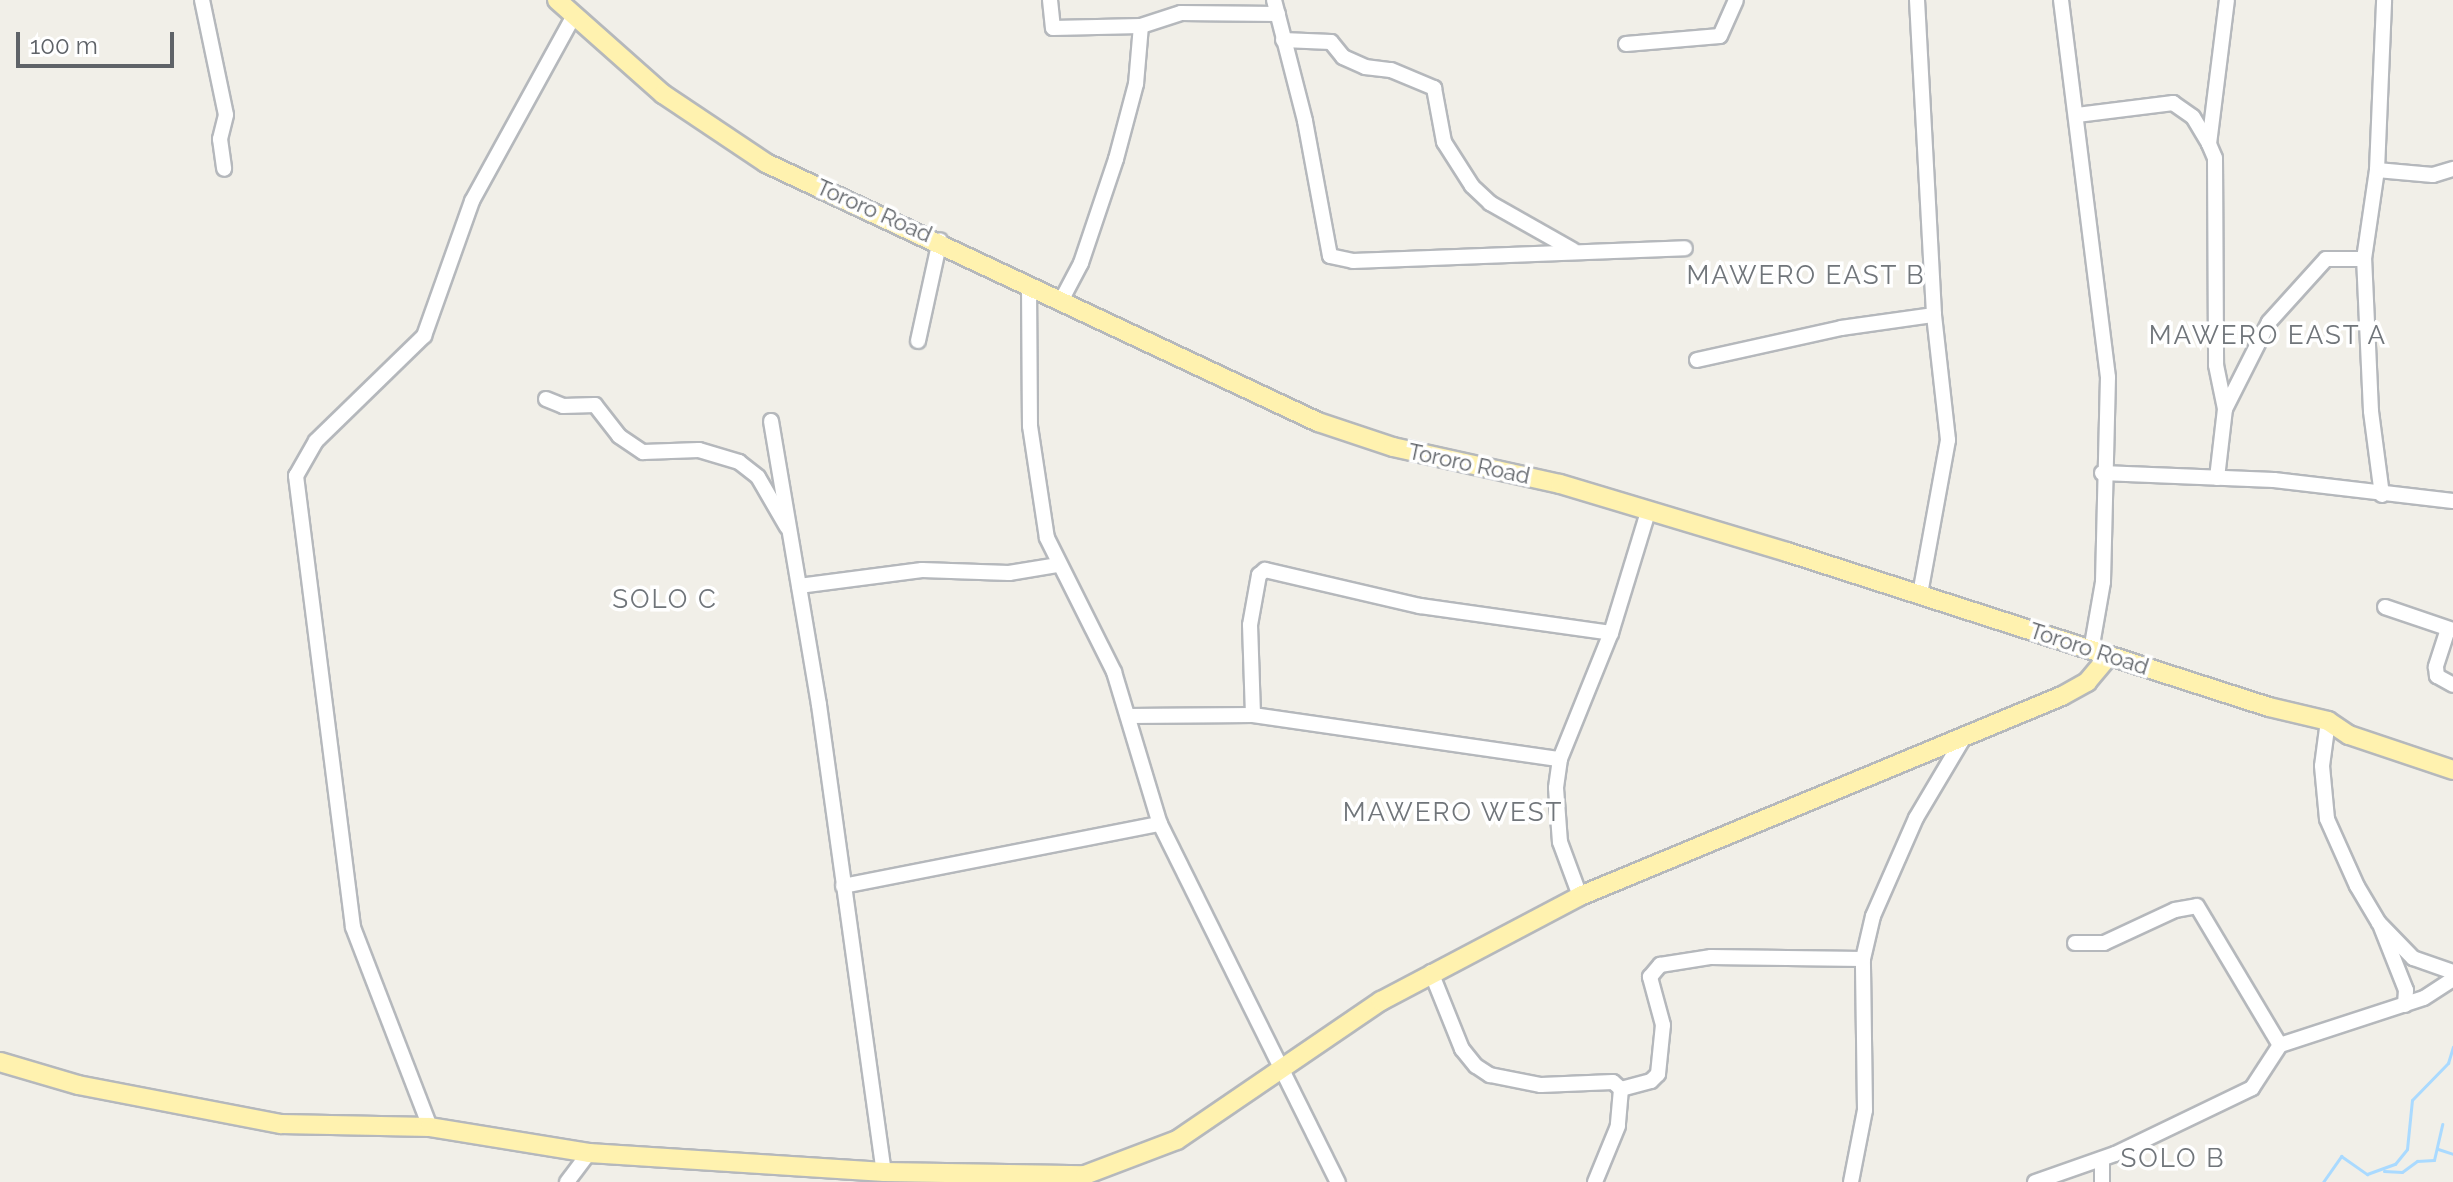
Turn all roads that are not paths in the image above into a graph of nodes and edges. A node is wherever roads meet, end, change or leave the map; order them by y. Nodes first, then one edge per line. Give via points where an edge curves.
1 (202, 0) edge
2 (557, 0) edge
3 (1050, 0) edge
4 (1736, 0) edge
5 (1917, 0) edge
6 (2061, 0) edge
7 (2227, 0) edge
8 (2384, 0) edge
9 (1276, 7) edge
10 (575, 14) junction
11 (1141, 26) junction
12 (1283, 40) junction
13 (1626, 44) dead end
14 (2077, 115) junction
15 (2209, 144) junction
16 (224, 169) dead end
17 (2453, 169) edge
18 (2377, 170) junction
19 (940, 240) junction
20 (1685, 248) dead end
21 (1573, 250) junction
22 (2364, 259) junction
23 (1029, 285) junction
24 (1061, 301) junction
25 (1934, 315) junction
26 (918, 341) dead end
27 (1697, 360) dead end
28 (546, 399) dead end
29 (2225, 409) junction
30 (771, 421) dead end
31 (2102, 473) junction
32 (2217, 478) junction
33 (2382, 495) junction
34 (2453, 501) edge
35 (1648, 512) junction
36 (792, 534) junction
37 (1058, 565) junction
38 (799, 586) junction
39 (1920, 594) junction
40 (2385, 607) dead end
41 (2450, 630) edge
42 (1611, 633) junction
43 (2091, 651) junction
44 (2109, 656) junction
45 (2453, 685) edge
46 (1253, 715) junction
47 (1129, 716) junction
48 (2328, 721) junction
49 (1963, 739) junction
50 (1560, 759) junction
51 (2453, 770) edge
52 (1160, 824) junction
53 (843, 886) junction
54 (1580, 896) junction
55 (2379, 923) junction
56 (2075, 943) dead end
57 (1863, 959) junction
58 (1431, 972) junction
59 (2453, 972) edge
60 (2453, 979) edge
61 (2405, 1005) junction
62 (2280, 1045) junction
63 (0, 1062) edge
64 (1282, 1071) junction
65 (1621, 1089) junction
66 (430, 1127) junction
67 (589, 1153) junction
68 (2102, 1159) junction
69 (884, 1172) junction
70 (567, 1182) edge
71 (1338, 1182) edge
72 (1595, 1182) edge
73 (1851, 1182) edge
74 (2035, 1182) edge
75 (2102, 1182) edge

1 - 16 street via 226,115 220,139
2 - 10 main road, Tororo Road
3 - 11 street via 1053,28
4 - 13 street via 1720,36
5 - 25 street
6 - 14 street
7 - 15 street
8 - 18 street
9 - 11 street via 1181,13
9 - 12 street
10 - 19 main road, Tororo Road via 649,83 735,145
10 - 66 street via 472,201 424,336 316,441 296,476 353,927
11 - 24 street via 1136,84 1116,159 1081,263
12 - 21 street via 1331,42 1354,62 1434,88 1444,142 1472,186 1490,203
12 - 21 street via 1330,256 1353,261
14 - 15 street via 2173,103 2193,117
14 - 31 street via 2107,357
15 - 29 street via 2215,158 2216,365
17 - 18 street via 2433,175
18 - 22 street
19 - 23 main road, Tororo Road
19 - 26 street
20 - 21 street
22 - 29 street via 2332,256 2295,289 2269,322
22 - 33 street via 2371,411
23 - 24 main road, Tororo Road
23 - 37 street via 1032,452 1039,514
24 - 35 main road, Tororo Road via 1262,398 1349,433 1560,484
25 - 27 street via 1841,328
25 - 39 street via 1948,456
28 - 36 street via 563,406 595,405 619,436 643,452 699,450 739,462 758,477
29 - 32 street
30 - 36 street
31 - 32 street
31 - 43 street via 2105,551
32 - 33 street via 2343,486
33 - 34 street
35 - 39 main road, Tororo Road
35 - 42 street
36 - 38 street
37 - 38 street via 1009,573 922,570
37 - 47 street via 1101,644
38 - 53 street
39 - 43 main road, Tororo Road
40 - 41 street
41 - 45 street via 2436,667 2437,676
42 - 46 street via 1420,606 1265,570 1259,575 1250,625
42 - 50 street
43 - 44 main road, Tororo Road
44 - 48 main road, Tororo Road
44 - 49 main road via 2078,688
46 - 47 street
46 - 50 street
47 - 52 street
48 - 51 main road, Tororo Road via 2349,735
48 - 55 street via 2322,766 2327,819
49 - 54 main road
49 - 57 street via 1916,818 1873,916
50 - 54 street via 1560,842
52 - 53 street
52 - 64 street
53 - 69 street
54 - 58 main road
55 - 59 street via 2413,958
55 - 61 street via 2406,990
56 - 62 street via 2104,943 2175,910 2197,906
57 - 65 street via 1711,957 1660,965 1650,977 1664,1037 1658,1074
57 - 73 street via 1865,1110
58 - 64 main road via 1360,1014
58 - 65 street via 1462,1049 1490,1075 1541,1085 1613,1082
60 - 61 street
61 - 62 street
62 - 68 street via 2252,1088
63 - 66 main road via 78,1085 281,1124
64 - 69 main road via 1177,1140 1111,1169 1060,1176
64 - 71 street
65 - 72 street via 1618,1126
66 - 67 main road
67 - 69 main road
67 - 70 street
68 - 74 street
68 - 75 street

